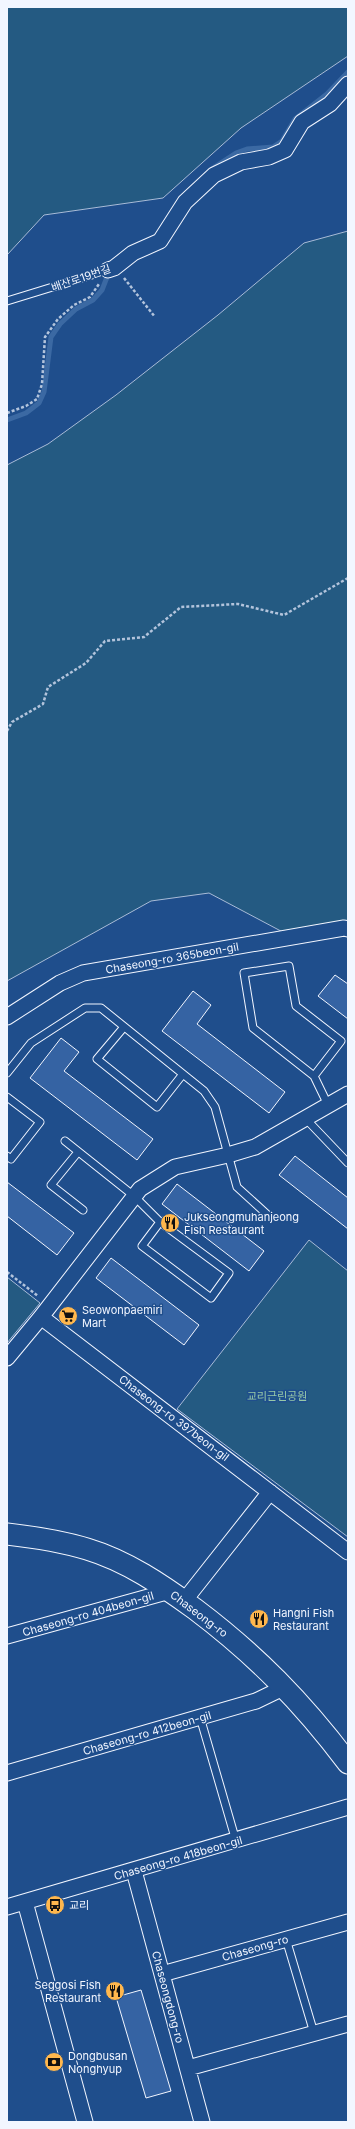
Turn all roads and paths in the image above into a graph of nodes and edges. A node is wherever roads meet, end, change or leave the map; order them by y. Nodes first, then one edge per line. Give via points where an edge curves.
1 (348, 84) edge
2 (109, 270) junction
3 (7, 301) edge
4 (154, 316) dead end
5 (7, 413) edge
6 (348, 578) edge
7 (7, 731) edge
8 (348, 929) edge
9 (7, 1017) edge
10 (124, 1027) junction
11 (7, 1073) edge
12 (183, 1074) junction
13 (314, 1076) junction
14 (348, 1094) edge
15 (7, 1097) edge
16 (328, 1105) junction
17 (306, 1118) junction
18 (64, 1141) dead end
19 (78, 1152) junction
20 (228, 1155) junction
21 (7, 1156) edge
22 (348, 1163) edge
23 (134, 1196) junction
24 (83, 1210) dead end
25 (270, 1217) dead end
26 (160, 1222) junction
27 (7, 1272) edge
28 (46, 1311) junction
29 (7, 1358) edge
30 (270, 1492) junction
31 (7, 1534) edge
32 (348, 1552) edge
33 (177, 1596) junction
34 (7, 1636) edge
35 (285, 1687) junction
36 (200, 1717) junction
37 (348, 1763) edge
38 (7, 1772) edge
39 (348, 1807) edge
40 (236, 1841) junction
41 (134, 1871) junction
42 (25, 1902) junction
43 (7, 1907) edge
44 (348, 1922) edge
45 (286, 1939) junction
46 (162, 1974) junction
47 (348, 2024) edge
48 (314, 2033) junction
49 (188, 2068) junction
50 (85, 2122) edge
51 (202, 2122) edge

1 - 2 street, 배산로19번길 via 330,104 302,122 285,150 269,157 241,162 214,175 185,202 160,241 133,253
2 - 3 lane, 배산로19번길
2 - 4 path via 127,280
2 - 5 path via 103,275 90,298 74,305 58,319 45,337 42,384 37,399
6 - 7 path via 284,615 238,604 181,607 144,637 106,641 86,663 48,687 43,704 12,722
8 - 9 street, Chaseong-ro 365beon-gil via 83,973 60,983
10 - 11 lane via 101,1008 85,1008 31,1043
10 - 12 lane
10 - 12 lane via 97,1060 157,1107
12 - 20 lane via 210,1098
13 - 13 lane via 341,1041 296,1006 289,966 244,973 253,1028
13 - 16 lane
14 - 16 street
15 - 21 lane via 40,1122 11,1159
16 - 17 street
17 - 20 street via 255,1147
17 - 22 lane
18 - 19 lane
19 - 23 lane
19 - 24 lane via 51,1185
20 - 23 street via 175,1167 152,1180
20 - 25 lane via 237,1187
23 - 26 lane
23 - 28 street
26 - 26 lane via 142,1246 211,1298 229,1274
27 - 28 path
28 - 29 street
28 - 30 street, Chaseong-ro 397beon-gil
30 - 32 street, Chaseong-ro 397beon-gil
30 - 33 street
31 - 33 main road, Chaseong-ro via 41,1538 87,1549 134,1569
33 - 34 street, Chaseong-ro 404beon-gil
33 - 35 main road, Chaseong-ro via 250,1652
35 - 36 street, Chaseong-ro 412beon-gil via 256,1701
35 - 37 main road, Chaseong-ro
36 - 38 street, Chaseong-ro 412beon-gil
36 - 40 lane
39 - 40 street, Chaseong-ro 418beon-gil
40 - 41 street, Chaseong-ro 418beon-gil
41 - 42 street, Chaseong-ro 418beon-gil
41 - 46 street, Chaseongdong-ro
42 - 43 street, Chaseong-ro 418beon-gil
42 - 50 street
44 - 45 street, Chaseong-ro
45 - 46 street, Chaseong-ro
45 - 48 lane
46 - 49 street, Chaseongdong-ro
47 - 48 street
48 - 49 street
49 - 51 street, Chaseongdong-ro

